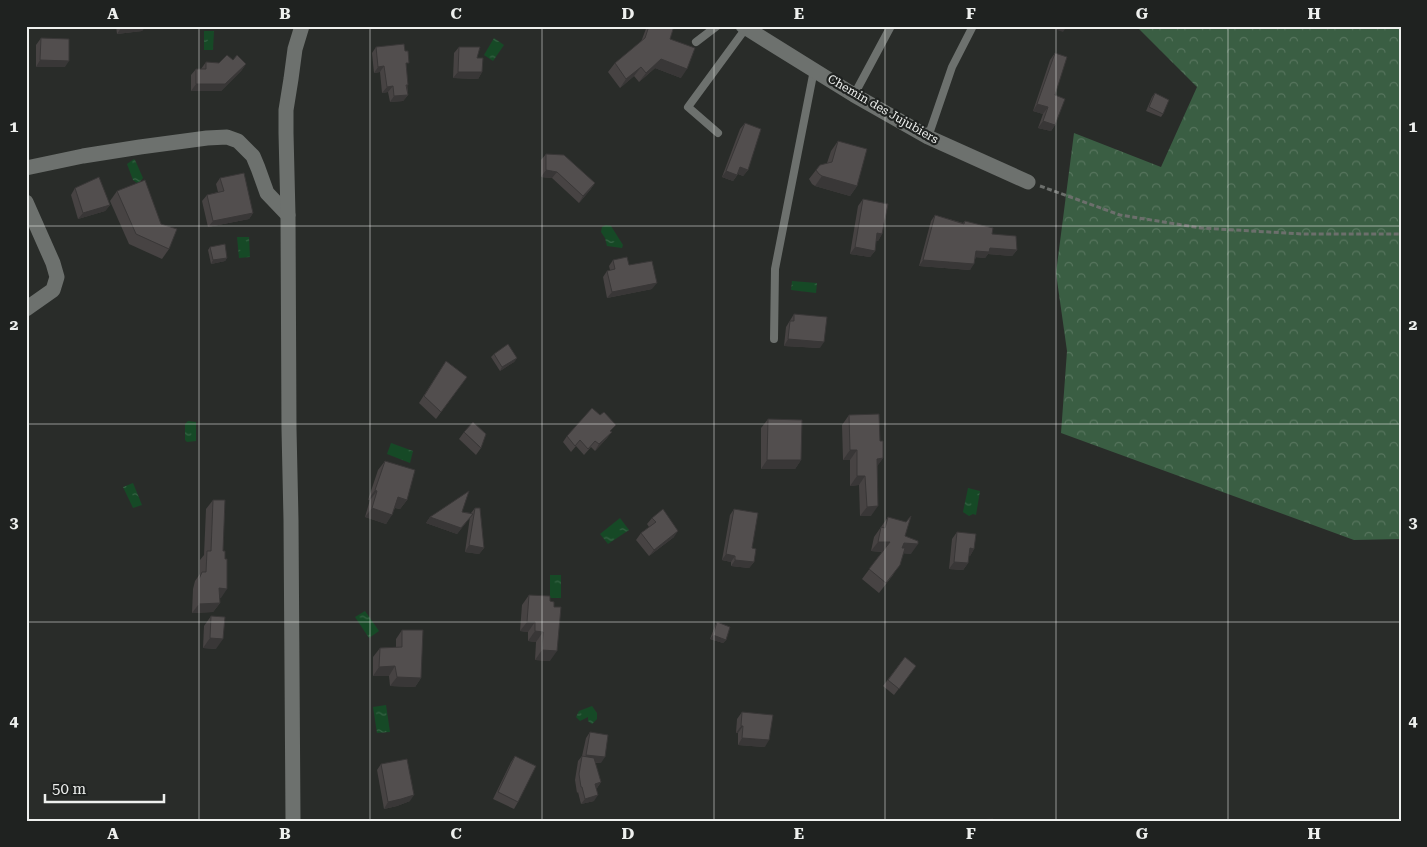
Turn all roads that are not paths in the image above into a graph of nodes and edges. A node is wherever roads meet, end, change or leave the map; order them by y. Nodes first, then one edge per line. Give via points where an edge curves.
1 (302, 26) edge
2 (717, 26) edge
3 (891, 26) edge
4 (973, 26) edge
5 (744, 27) edge
6 (696, 42) dead end
7 (814, 70) junction
8 (854, 94) junction
9 (718, 133) dead end
10 (928, 137) junction
11 (26, 168) edge
12 (1028, 182) road end
13 (26, 202) edge
14 (288, 216) junction
15 (26, 309) edge
16 (774, 339) dead end
17 (293, 821) edge

1 - 14 street via 286,110
2 - 6 lane
3 - 8 lane
4 - 10 lane via 952,67
5 - 7 street, Chemin des Jujubiers
5 - 9 lane via 688,108
7 - 8 street, Chemin des Jujubiers
7 - 16 lane via 775,269
8 - 10 street, Chemin des Jujubiers
10 - 12 street, Chemin des Jujubiers
11 - 14 street via 140,147 227,137 238,141 253,156 267,193
13 - 15 street via 57,277 52,290
14 - 17 street

